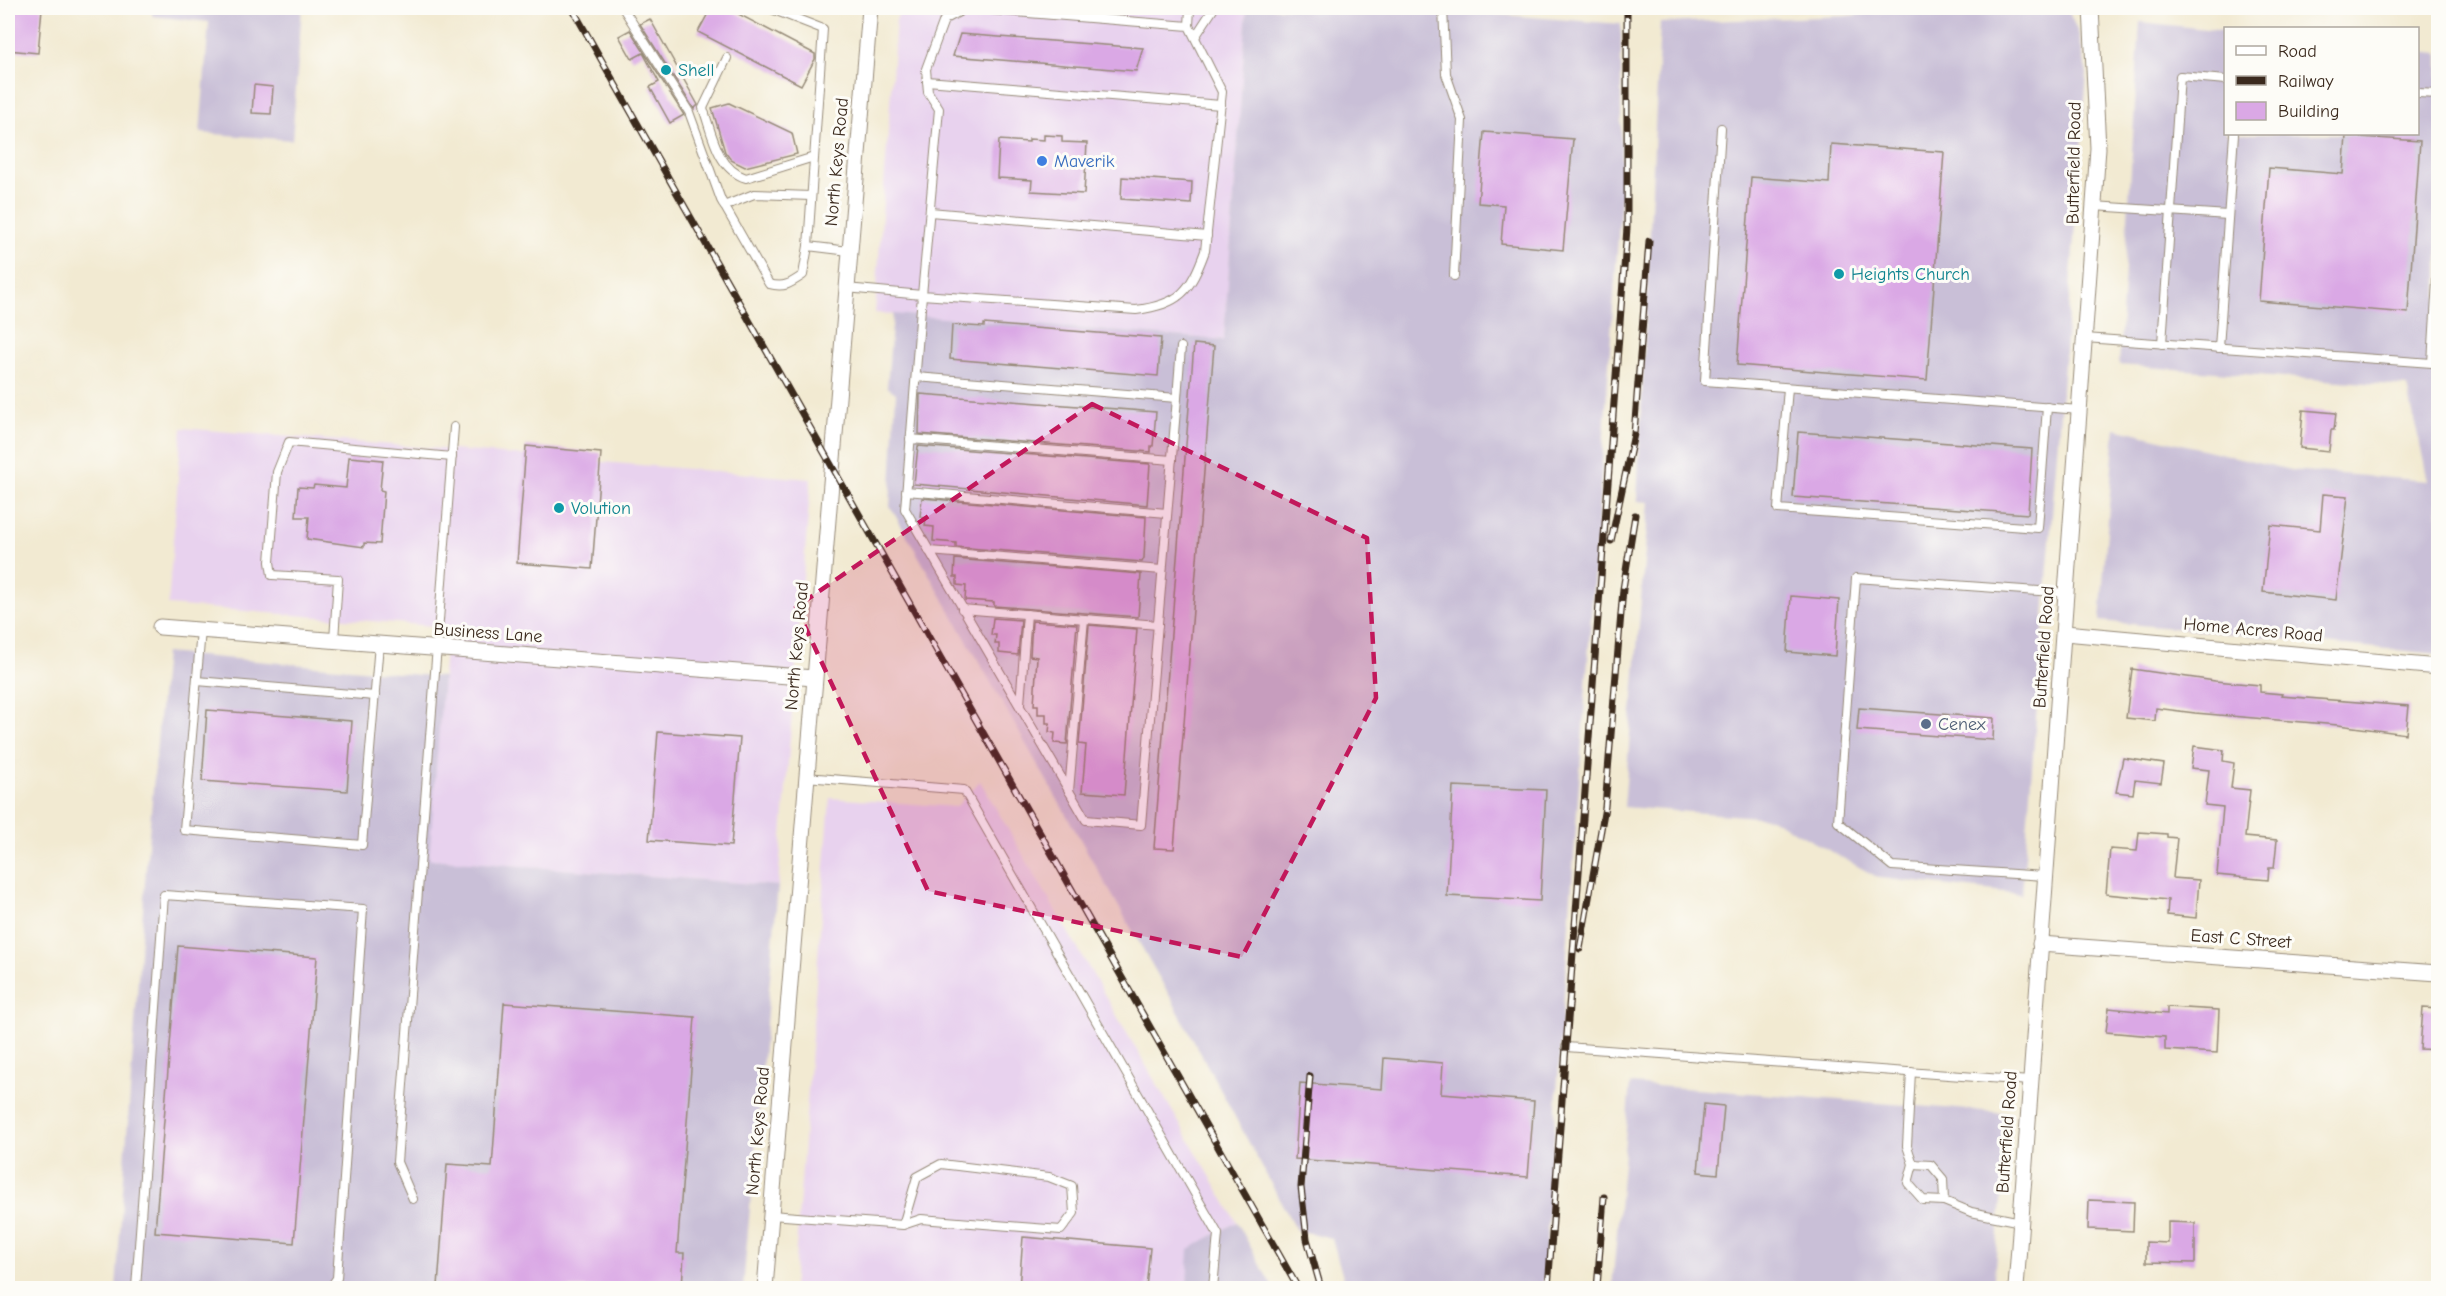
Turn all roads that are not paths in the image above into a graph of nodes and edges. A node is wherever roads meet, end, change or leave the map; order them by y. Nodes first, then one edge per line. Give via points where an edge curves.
1 (623, 8) edge
2 (770, 8) edge
3 (870, 8) edge
4 (1190, 8) edge
5 (1214, 8) edge
6 (1443, 8) edge
7 (2091, 8) edge
8 (1189, 26) junction
9 (1195, 37) junction
10 (727, 58) dead end
11 (2224, 80) edge
12 (927, 81) junction
13 (2419, 93) edge
14 (2439, 94) edge
15 (1221, 105) junction
16 (1721, 129) dead end
17 (2234, 135) edge
18 (814, 157) junction
19 (811, 196) junction
20 (724, 206) junction
21 (2094, 206) junction
22 (2171, 211) junction
23 (930, 212) junction
24 (2228, 215) junction
25 (1207, 236) junction
26 (808, 246) junction
27 (849, 251) junction
28 (2439, 264) edge
29 (1454, 276) dead end
30 (846, 288) junction
31 (922, 295) junction
32 (2085, 338) junction
33 (2162, 344) junction
34 (1181, 347) dead end
35 (2219, 348) junction
36 (916, 377) junction
37 (1788, 388) junction
38 (1177, 398) junction
39 (2047, 407) junction
40 (2080, 410) junction
41 (454, 427) dead end
42 (910, 439) junction
43 (452, 457) junction
44 (1172, 460) junction
45 (906, 491) junction
46 (1167, 513) junction
47 (929, 550) junction
48 (1162, 570) junction
49 (2067, 593) junction
50 (962, 609) junction
51 (1027, 614) junction
52 (1084, 619) junction
53 (1158, 625) junction
54 (160, 627) dead end
55 (201, 630) junction
56 (2064, 633) junction
57 (334, 640) junction
58 (379, 644) junction
59 (436, 649) junction
60 (2439, 666) edge
61 (814, 678) junction
62 (197, 681) junction
63 (375, 696) junction
64 (1020, 704) junction
65 (806, 777) junction
66 (1069, 791) junction
67 (2045, 876) junction
68 (2040, 944) junction
69 (2439, 973) edge
70 (1566, 1047) dead end
71 (1911, 1072) junction
72 (2030, 1081) junction
73 (1912, 1164) junction
74 (413, 1199) dead end
75 (1944, 1201) junction
76 (771, 1215) junction
77 (2021, 1222) junction
78 (903, 1225) junction
79 (136, 1288) edge
80 (330, 1288) edge
81 (765, 1288) edge
82 (1214, 1288) edge
83 (2016, 1288) edge

1 - 20 lane via 689,112
2 - 18 lane via 823,29
3 - 27 street, North Keys Road
4 - 8 lane
5 - 9 lane
6 - 29 lane via 1446,74 1462,120
7 - 21 street, Butterfield Road via 2098,148
8 - 9 lane
8 - 12 lane via 966,8 944,20 926,69
9 - 15 lane via 1222,92
10 - 18 lane via 703,108 721,160 736,175 746,178
11 - 22 lane via 2180,76
12 - 15 lane
12 - 23 lane via 928,92 939,109
13 - 14 lane
15 - 25 lane
16 - 37 lane via 1705,381
17 - 24 lane
18 - 19 lane
19 - 20 lane via 754,194
19 - 26 lane
20 - 26 lane via 769,284 789,285 803,275
21 - 22 lane
21 - 32 street, Butterfield Road
22 - 24 lane
22 - 33 lane
23 - 25 lane
23 - 31 lane
24 - 35 lane
25 - 31 lane via 1197,272 1183,293 1161,307 1136,310
26 - 27 lane
27 - 30 street, North Keys Road
28 - 35 lane via 2432,363
30 - 31 lane
30 - 61 street, North Keys Road
31 - 36 lane
32 - 33 lane
32 - 40 street, Butterfield Road
33 - 35 lane
34 - 38 lane
36 - 38 lane
36 - 42 lane
37 - 39 lane
37 - 39 lane via 1778,509 2038,528
38 - 44 lane
39 - 40 lane
40 - 49 street, Butterfield Road
41 - 43 lane
42 - 44 lane
42 - 45 lane
43 - 57 lane via 289,442 276,472 272,576 338,579
43 - 59 lane
44 - 46 lane
45 - 46 lane
45 - 47 lane via 905,510
46 - 48 lane
47 - 48 lane
47 - 50 lane
48 - 53 lane
49 - 56 street, Butterfield Road
49 - 67 lane via 1856,578 1838,822 1892,866
50 - 51 lane
50 - 64 lane
51 - 52 lane
51 - 64 lane
52 - 53 lane
52 - 66 lane
53 - 66 lane via 1141,825 1086,820
54 - 55 street, Business Lane
55 - 57 street, Business Lane
55 - 62 lane
56 - 60 street, Home Acres Road
56 - 67 street, Butterfield Road
57 - 58 street, Business Lane
58 - 59 street, Business Lane
58 - 63 lane
59 - 61 street, Business Lane
59 - 74 lane via 397,1162
61 - 65 street, North Keys Road
62 - 63 lane
62 - 63 lane via 184,830 362,845
64 - 66 lane
65 - 76 street, North Keys Road
65 - 82 lane via 964,789 1218,1234
67 - 68 street, Butterfield Road
68 - 69 street, East C Street
68 - 72 street, Butterfield Road
70 - 71 lane
71 - 72 lane
71 - 73 lane via 1907,1146
72 - 77 street, Butterfield Road
73 - 75 lane via 1931,1166 1943,1179
73 - 75 lane via 1908,1183 1923,1200
75 - 77 lane via 1971,1212
76 - 78 lane
76 - 81 street, North Keys Road
77 - 83 street, Butterfield Road
78 - 78 lane via 917,1177 941,1164 1049,1177 1072,1186 1074,1213 1061,1230 921,1219
79 - 80 lane via 164,895 363,909 337,1278

